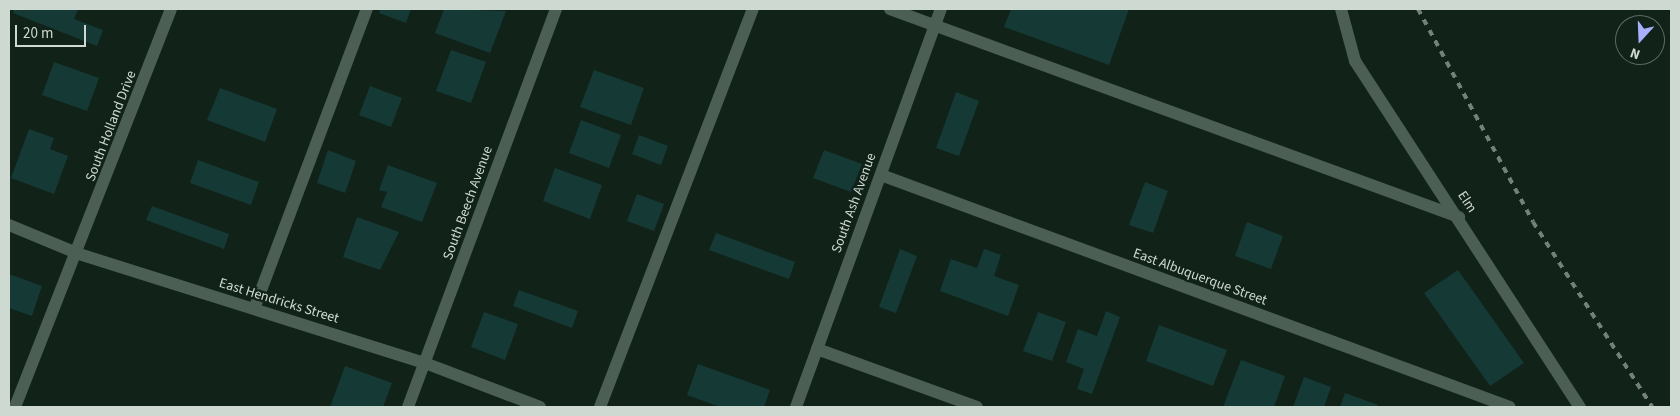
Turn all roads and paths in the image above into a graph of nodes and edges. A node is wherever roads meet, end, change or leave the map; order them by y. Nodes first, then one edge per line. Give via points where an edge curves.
1 (171, 9) edge
2 (367, 9) edge
3 (556, 9) edge
4 (753, 9) edge
5 (890, 9) edge
6 (941, 9) edge
7 (1341, 9) edge
8 (935, 26) junction
9 (880, 175) junction
10 (1459, 217) junction
11 (9, 225) edge
12 (79, 254) junction
13 (254, 309) junction
14 (817, 349) junction
15 (424, 362) junction
16 (15, 407) edge
17 (408, 407) edge
18 (540, 407) edge
19 (600, 407) edge
20 (796, 407) edge
21 (977, 407) edge
22 (1510, 407) edge
23 (1580, 407) edge

1 - 12 street, South Holland Drive
2 - 13 street
3 - 15 street, South Beech Avenue
4 - 19 street
5 - 8 street
6 - 8 street, South Ash Avenue
7 - 10 street, Elm via 1355,60
8 - 9 street, South Ash Avenue
8 - 10 street
9 - 14 street, South Ash Avenue
9 - 22 street, East Albuquerque Street
10 - 23 street, Elm
11 - 12 street, East Hendricks Street
12 - 13 street, East Hendricks Street
12 - 16 street, South Holland Drive
13 - 15 street, East Hendricks Street
14 - 20 street, South Ash Avenue
14 - 21 street
15 - 17 street, South Beech Avenue
15 - 18 street, East Hendricks Street

